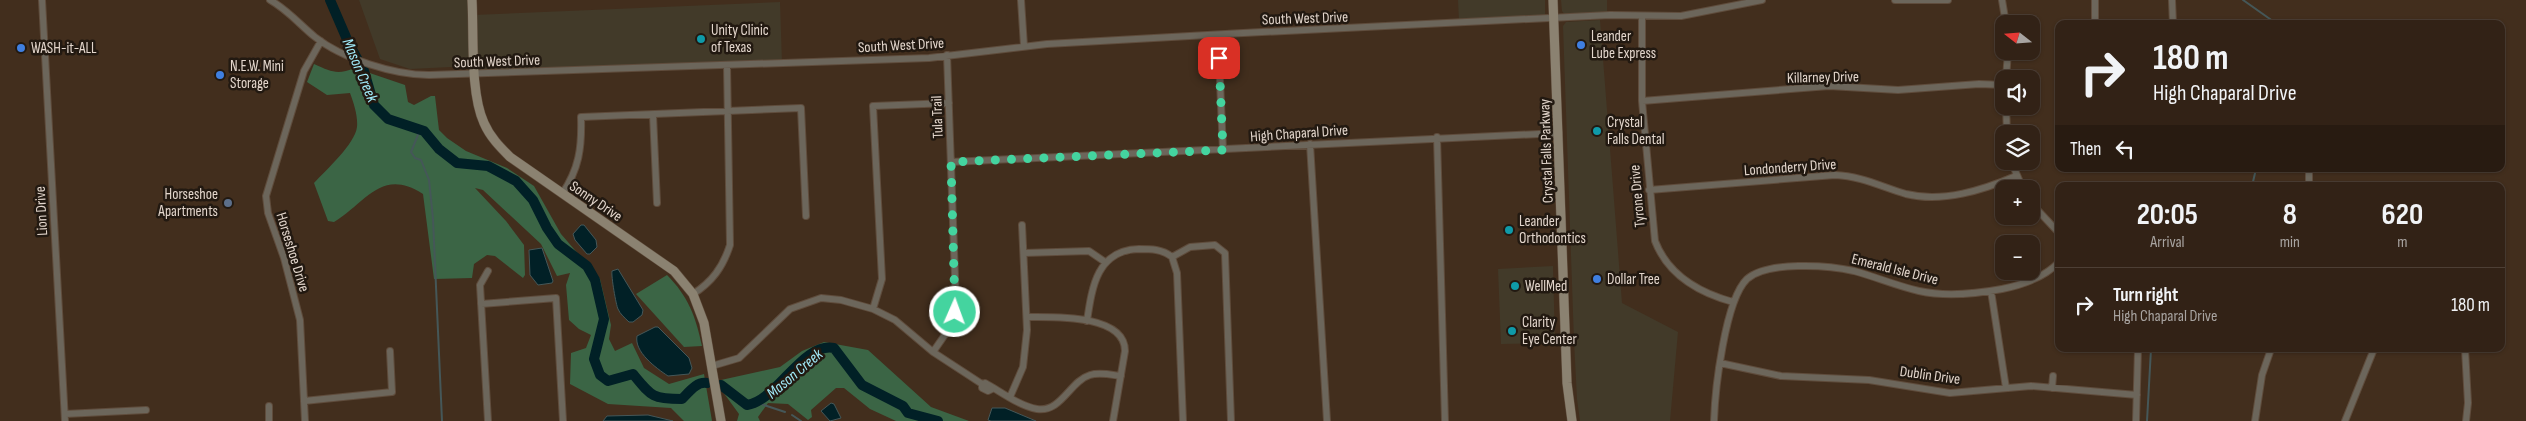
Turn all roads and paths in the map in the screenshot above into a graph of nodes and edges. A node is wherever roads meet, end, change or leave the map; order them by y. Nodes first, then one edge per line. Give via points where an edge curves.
1 (42, 0) edge
2 (270, 0) edge
3 (472, 0) edge
4 (1022, 0) edge
5 (1553, 0) edge
6 (1762, 0) edge
7 (1895, 0) edge
8 (1948, 0) edge
9 (2002, 0) edge
10 (2095, 0) edge
11 (2172, 0) edge
12 (2004, 15) edge
13 (1642, 16) junction
14 (1554, 20) junction
15 (2096, 20) edge
16 (2173, 20) edge
17 (1218, 35) junction
18 (321, 41) junction
19 (1024, 46) junction
20 (947, 55) junction
21 (727, 65) junction
22 (476, 74) junction
23 (1995, 85) edge
24 (1642, 101) junction
25 (949, 103) junction
26 (728, 111) junction
27 (654, 115) junction
28 (1559, 133) junction
29 (1437, 137) junction
30 (1310, 144) junction
31 (1223, 150) junction
32 (951, 162) junction
33 (2014, 170) edge
34 (2016, 176) junction
35 (2018, 180) edge
36 (1649, 190) junction
37 (562, 194) junction
38 (657, 203) dead end
39 (2040, 213) edge
40 (806, 216) dead end
41 (1022, 225) dead end
42 (2055, 229) edge
43 (1024, 253) junction
44 (1172, 257) junction
45 (1106, 262) junction
46 (2055, 265) edge
47 (488, 271) dead end
48 (1991, 291) junction
49 (693, 294) junction
50 (1733, 302) junction
51 (481, 304) junction
52 (873, 309) junction
53 (1027, 317) junction
54 (1087, 321) junction
55 (390, 351) dead end
56 (934, 352) junction
57 (2138, 352) edge
58 (2270, 352) edge
59 (2373, 352) edge
60 (2465, 352) edge
61 (1720, 363) junction
62 (712, 366) junction
63 (1122, 376) junction
64 (2052, 376) dead end
65 (2006, 388) junction
66 (2052, 388) junction
67 (2137, 395) junction
68 (1010, 397) junction
69 (304, 401) junction
70 (269, 406) dead end
71 (146, 410) dead end
72 (65, 418) edge
73 (269, 421) edge
74 (305, 421) edge
75 (488, 421) edge
76 (562, 421) edge
77 (721, 421) edge
78 (1113, 421) edge
79 (1183, 421) edge
80 (1231, 421) edge
81 (1327, 421) edge
82 (1446, 421) edge
83 (1572, 421) edge
84 (1714, 421) edge
85 (2136, 421) edge
86 (2255, 421) edge
87 (2345, 421) edge
88 (2466, 421) edge

1 - 72 street, Lion Drive
2 - 18 street, South West Drive
3 - 22 street, Sonny Drive
4 - 19 street
5 - 14 street, Crystal Falls Parkway
6 - 13 street, South West Drive via 1692,15
7 - 8 street
9 - 12 street
10 - 15 street
11 - 16 street
13 - 14 street, South West Drive
13 - 24 street, Tyrone Drive
14 - 17 street, South West Drive
14 - 28 street, Crystal Falls Parkway
17 - 19 street, South West Drive
17 - 31 street
18 - 22 street, South West Drive via 384,68 418,75
18 - 69 street, Horseshoe Drive via 304,71 266,196 268,213 299,312
19 - 20 street, South West Drive
20 - 21 street, South West Drive
20 - 25 street, Tula Trail
21 - 22 street, South West Drive
21 - 26 street
22 - 37 street, Sonny Drive via 480,111 490,135 510,157
23 - 24 street, Killarney Drive via 1898,90 1829,86
24 - 36 street, Tyrone Drive
25 - 32 street, Tula Trail
25 - 52 street via 873,106 882,279
26 - 27 street
26 - 40 street via 801,108
26 - 49 street via 730,245 722,268
27 - 37 street via 580,118 579,161
27 - 38 street
28 - 29 street, High Chaparal Drive
28 - 83 street, Crystal Falls Parkway
29 - 30 street, High Chaparal Drive
29 - 82 street
30 - 31 street, High Chaparal Drive
30 - 81 street
31 - 32 street, High Chaparal Drive
32 - 56 street, Tula Trail via 956,305 950,326
33 - 34 street
34 - 35 street
34 - 36 street, Londonderry Drive via 1981,189 1938,196 1908,194 1861,178 1835,175
36 - 50 street, Tyrone Drive via 1654,236 1669,266 1678,276 1698,288
37 - 49 street, Sonny Drive via 666,265
39 - 42 street
41 - 43 street
43 - 45 street via 1085,251
43 - 53 street
44 - 45 street via 1156,249 1129,250 1115,254
44 - 79 street via 1177,273
44 - 80 street via 1193,246 1215,246 1225,254
45 - 54 street via 1092,289
46 - 48 street, Emerald Isle Drive via 2032,280
47 - 51 street via 480,284
48 - 50 street, Emerald Isle Drive via 1928,293 1853,271 1809,267 1772,269 1756,274 1742,285
48 - 65 street
49 - 62 street, Sonny Drive via 702,314
50 - 61 street
51 - 75 street
51 - 76 street via 556,298
52 - 56 street via 895,320
52 - 62 street via 821,298 798,306 773,323 739,358
53 - 54 street
53 - 68 street via 1023,368
54 - 63 street via 1112,327 1123,337
55 - 69 street via 392,392
56 - 68 street via 985,389
57 - 67 street
58 - 86 street via 2262,375
59 - 87 street
60 - 88 street
61 - 65 street, Dublin Drive via 1781,376 1869,380 1950,393
61 - 84 street
62 - 77 street, Sonny Drive
63 - 68 street via 1086,376 1047,409 1034,409
63 - 78 street
64 - 66 street
65 - 66 street, Dublin Drive
66 - 67 street, Dublin Drive
67 - 85 street
69 - 74 street, Horseshoe Drive
70 - 73 street
71 - 72 street

